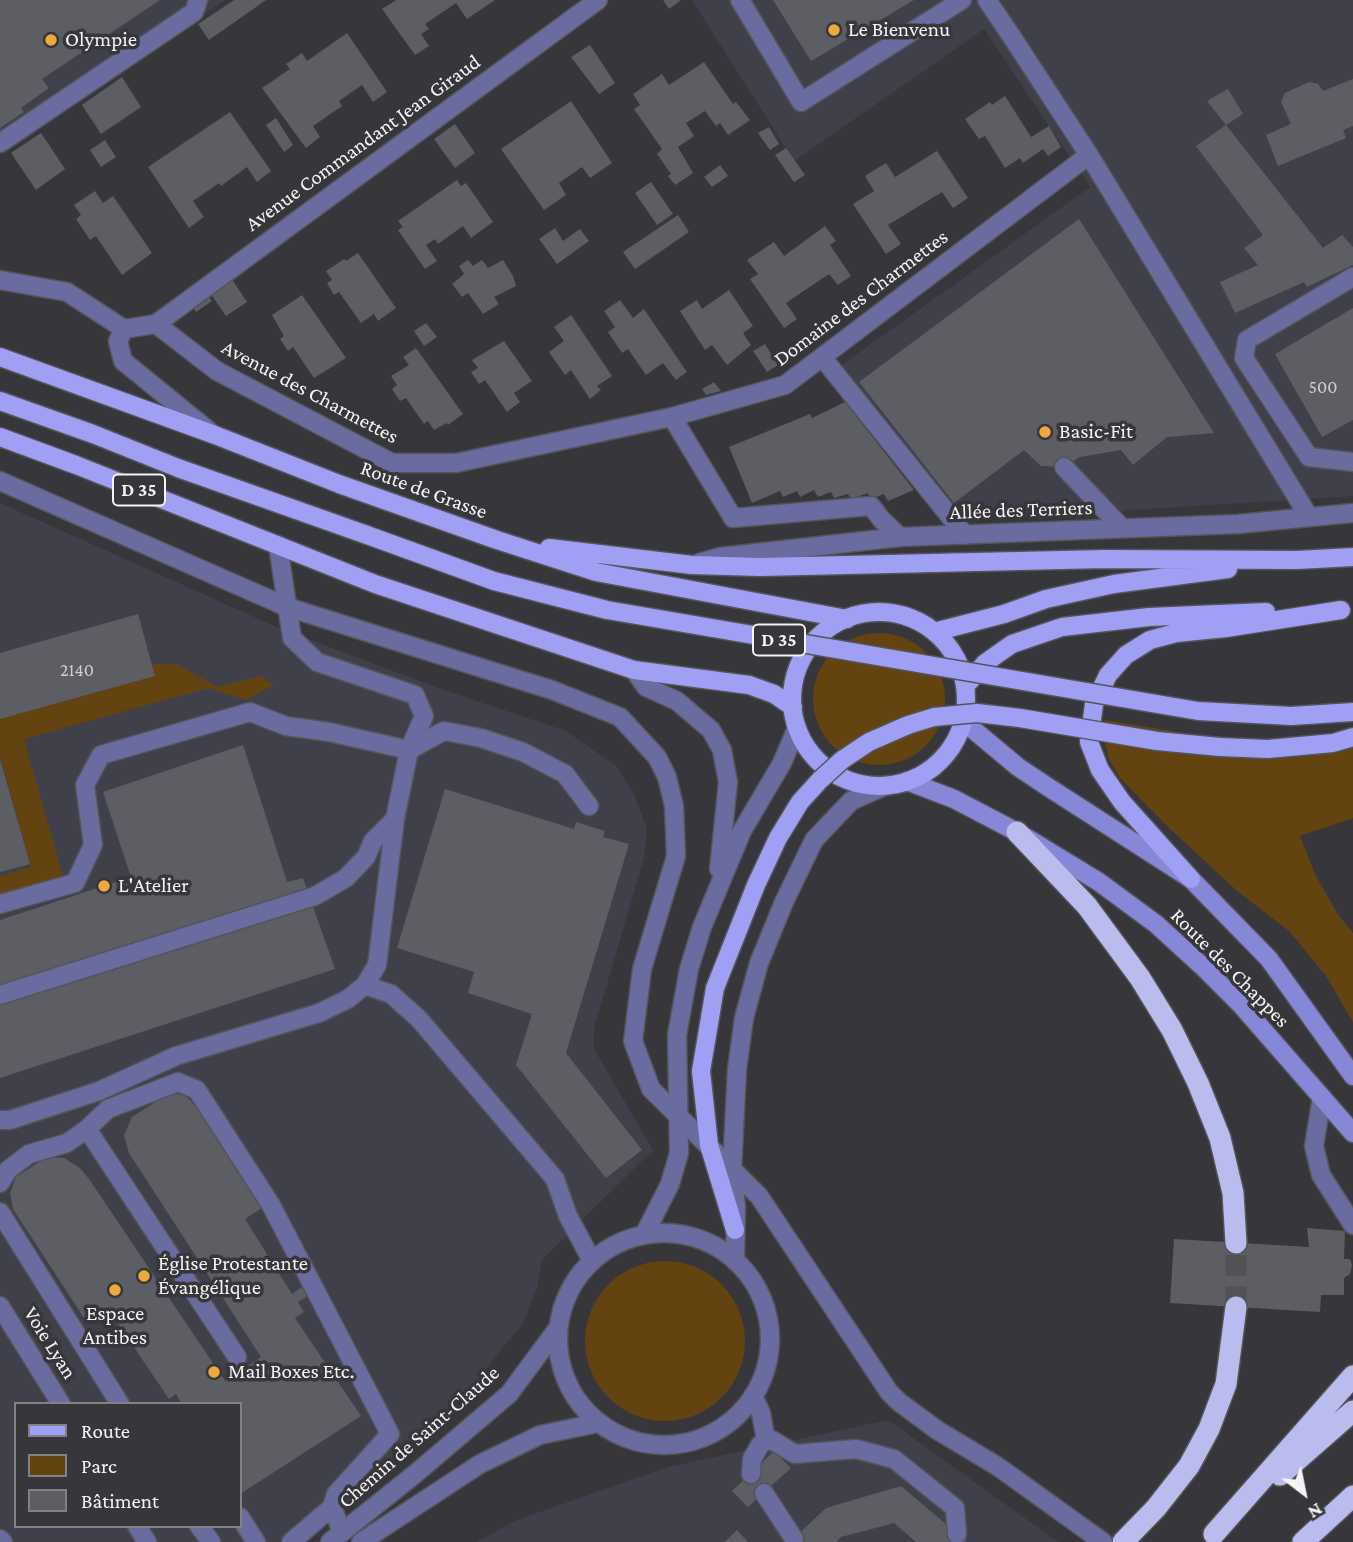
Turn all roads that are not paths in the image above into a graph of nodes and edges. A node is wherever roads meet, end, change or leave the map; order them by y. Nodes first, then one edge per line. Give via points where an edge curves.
1 (198, 0) edge
2 (598, 0) edge
3 (740, 0) edge
4 (962, 0) edge
5 (987, 0) edge
6 (0, 143) edge
7 (1089, 155) junction
8 (1353, 276) edge
9 (3, 278) edge
10 (156, 324) junction
11 (124, 329) junction
12 (0, 357) edge
13 (822, 357) junction
14 (0, 401) edge
15 (672, 417) junction
16 (215, 435) junction
17 (0, 437) edge
18 (1353, 462) edge
19 (456, 463) joint
20 (1064, 467) dead end
21 (0, 481) edge
22 (1353, 513) edge
23 (1309, 517) junction
24 (1122, 528) junction
25 (965, 535) junction
26 (900, 537) junction
27 (497, 540) junction
28 (278, 545) junction
29 (1353, 557) edge
30 (1297, 560) junction
31 (692, 565) junction
32 (287, 607) junction
33 (1347, 610) edge
34 (847, 619) junction
35 (934, 632) junction
36 (634, 670) junction
37 (965, 686) junction
38 (793, 707) junction
39 (1353, 712) edge
40 (963, 721) junction
41 (797, 728) junction
42 (1353, 737) edge
43 (410, 750) junction
44 (907, 781) junction
45 (887, 785) junction
46 (589, 806) dead end
47 (395, 819) junction
48 (1017, 832) junction
49 (1191, 879) junction
50 (717, 890) junction
51 (0, 904) edge
52 (365, 985) junction
53 (0, 995) edge
54 (1353, 1076) edge
55 (99, 1091) junction
56 (1322, 1097) junction
57 (108, 1109) junction
58 (678, 1116) junction
59 (4, 1122) edge
60 (87, 1129) junction
61 (1353, 1133) edge
62 (709, 1145) junction
63 (732, 1170) junction
64 (0, 1183) edge
65 (0, 1212) edge
66 (1353, 1225) edge
67 (735, 1230) junction
68 (644, 1235) junction
69 (1236, 1242) tunnel mouth
70 (592, 1261) junction
71 (735, 1261) junction
72 (0, 1306) edge
73 (1236, 1307) tunnel mouth
74 (558, 1328) junction
75 (237, 1357) dead end
76 (1353, 1376) edge
77 (753, 1396) junction
78 (60, 1402) edge
79 (119, 1402) edge
80 (1353, 1411) edge
81 (598, 1423) junction
82 (766, 1441) junction
83 (751, 1474) dead end
84 (764, 1493) dead end
85 (1353, 1496) edge
86 (334, 1501) junction
87 (242, 1520) edge
88 (957, 1534) dead end
89 (336, 1537) edge
90 (1210, 1538) edge
91 (794, 1539) dead end
92 (257, 1542) edge
93 (291, 1542) edge
94 (361, 1542) edge
95 (1103, 1542) edge
96 (1123, 1542) edge
97 (1303, 1542) edge

1 - 6 street via 194,12
2 - 10 street, Avenue Commandant Jean Giraud
3 - 4 street via 801,102
5 - 7 street
7 - 13 street, Domaine des Charmettes
7 - 23 street
8 - 18 street via 1247,340 1244,358 1309,457
9 - 11 street via 67,292
10 - 11 street
10 - 19 street, Avenue des Charmettes via 216,371 392,463
11 - 16 street via 118,341 123,361
12 - 16 main road, Route de Grasse / D 35
13 - 15 street, Domaine des Charmettes via 785,386
13 - 25 street
14 - 39 main road, D 35, bridge via 494,581 607,610 1198,711 1291,716
15 - 19 street, Domaine des Charmettes
15 - 26 street via 733,518 870,506
16 - 27 main road, Route de Grasse / D 35
17 - 28 main road, D 35
20 - 24 street
21 - 32 street
22 - 23 street, Allée des Terriers
23 - 24 street, Allée des Terriers
24 - 25 street, Allée des Terriers
25 - 26 street, Allée des Terriers
26 - 31 street, Allée des Terriers via 720,557
27 - 31 main road
27 - 34 main road, Route de Grasse / D 35 via 596,572
28 - 32 street
28 - 36 main road, D 35 via 375,584
29 - 30 main road
30 - 31 main road
30 - 35 main road via 1114,584
32 - 43 street via 292,638 317,662 415,695 424,716
32 - 58 street via 609,712 620,717 657,757 674,806 676,856 642,969 633,1041 651,1089
33 - 37 main road via 1149,617 1062,627 1012,644 985,663
33 - 49 main road via 1150,640 1126,655 1108,675 1094,704 1089,742 1100,770 1122,802
34 - 35 main road via 883,612 911,618
34 - 38 main road via 816,639 805,654 793,688
35 - 37 main road via 952,651
36 - 38 main road, D 35 via 748,685
36 - 50 street via 646,687 677,701 710,730 722,750 729,782
37 - 40 main road
38 - 41 main road
40 - 44 main road via 943,758
40 - 49 main road, Route des Chappes via 1018,767
41 - 45 main road via 806,745 832,772 868,785
41 - 50 street via 742,831
42 - 62 main road, bridge via 1268,749 1220,747 976,713 934,717 869,742 842,760 800,802 756,885 715,988 701,1071
43 - 46 street via 444,731 481,738 523,752 565,774
43 - 47 street
43 - 51 street via 286,726 250,712 101,755 85,785 93,845 75,883
44 - 45 main road
44 - 48 main road, Route des Chappes
45 - 63 street via 851,801 814,840 759,963 744,1018 737,1069
47 - 52 street via 377,965
47 - 53 street via 346,878 315,896
48 - 56 main road, Route des Chappes via 1100,882 1156,924 1234,998
48 - 69 highway via 1087,906 1172,1030 1220,1138 1233,1193
49 - 54 main road, Route des Chappes via 1269,959
50 - 58 street via 690,969 677,1035
52 - 55 street via 320,1013 176,1056
52 - 70 street via 391,994 419,1019 555,1179
55 - 57 street
55 - 59 street
56 - 61 main road, Route des Chappes
56 - 66 street via 1314,1146 1321,1175
57 - 60 street
57 - 86 street via 178,1082 197,1090 271,1205 390,1434
58 - 62 street
58 - 68 street via 679,1153 670,1184
60 - 64 street via 66,1143 29,1154 8,1170
60 - 75 street
62 - 63 street
62 - 67 main road
63 - 67 street
63 - 95 street via 759,1196 889,1392 937,1430 997,1466
65 - 79 street
67 - 71 street
68 - 70 street via 617,1244
68 - 71 street via 677,1234 708,1242
70 - 74 street via 564,1302
71 - 77 street via 760,1295 770,1335 763,1377
72 - 78 street, Voie Lyan
73 - 96 highway via 1226,1384 1213,1418 1189,1466
74 - 81 street via 565,1380 579,1404
74 - 89 street, Chemin de Saint-Claude via 509,1394
76 - 90 highway
77 - 81 street via 734,1419 691,1442 654,1445 634,1441
77 - 82 street
80 - 90 highway
81 - 94 street, Chemin de Saint-Claude via 540,1435 480,1464
82 - 83 street via 752,1459
82 - 88 street via 794,1454 856,1449 894,1459 955,1508
84 - 91 street
85 - 97 highway
86 - 89 street
86 - 93 street
87 - 92 street

